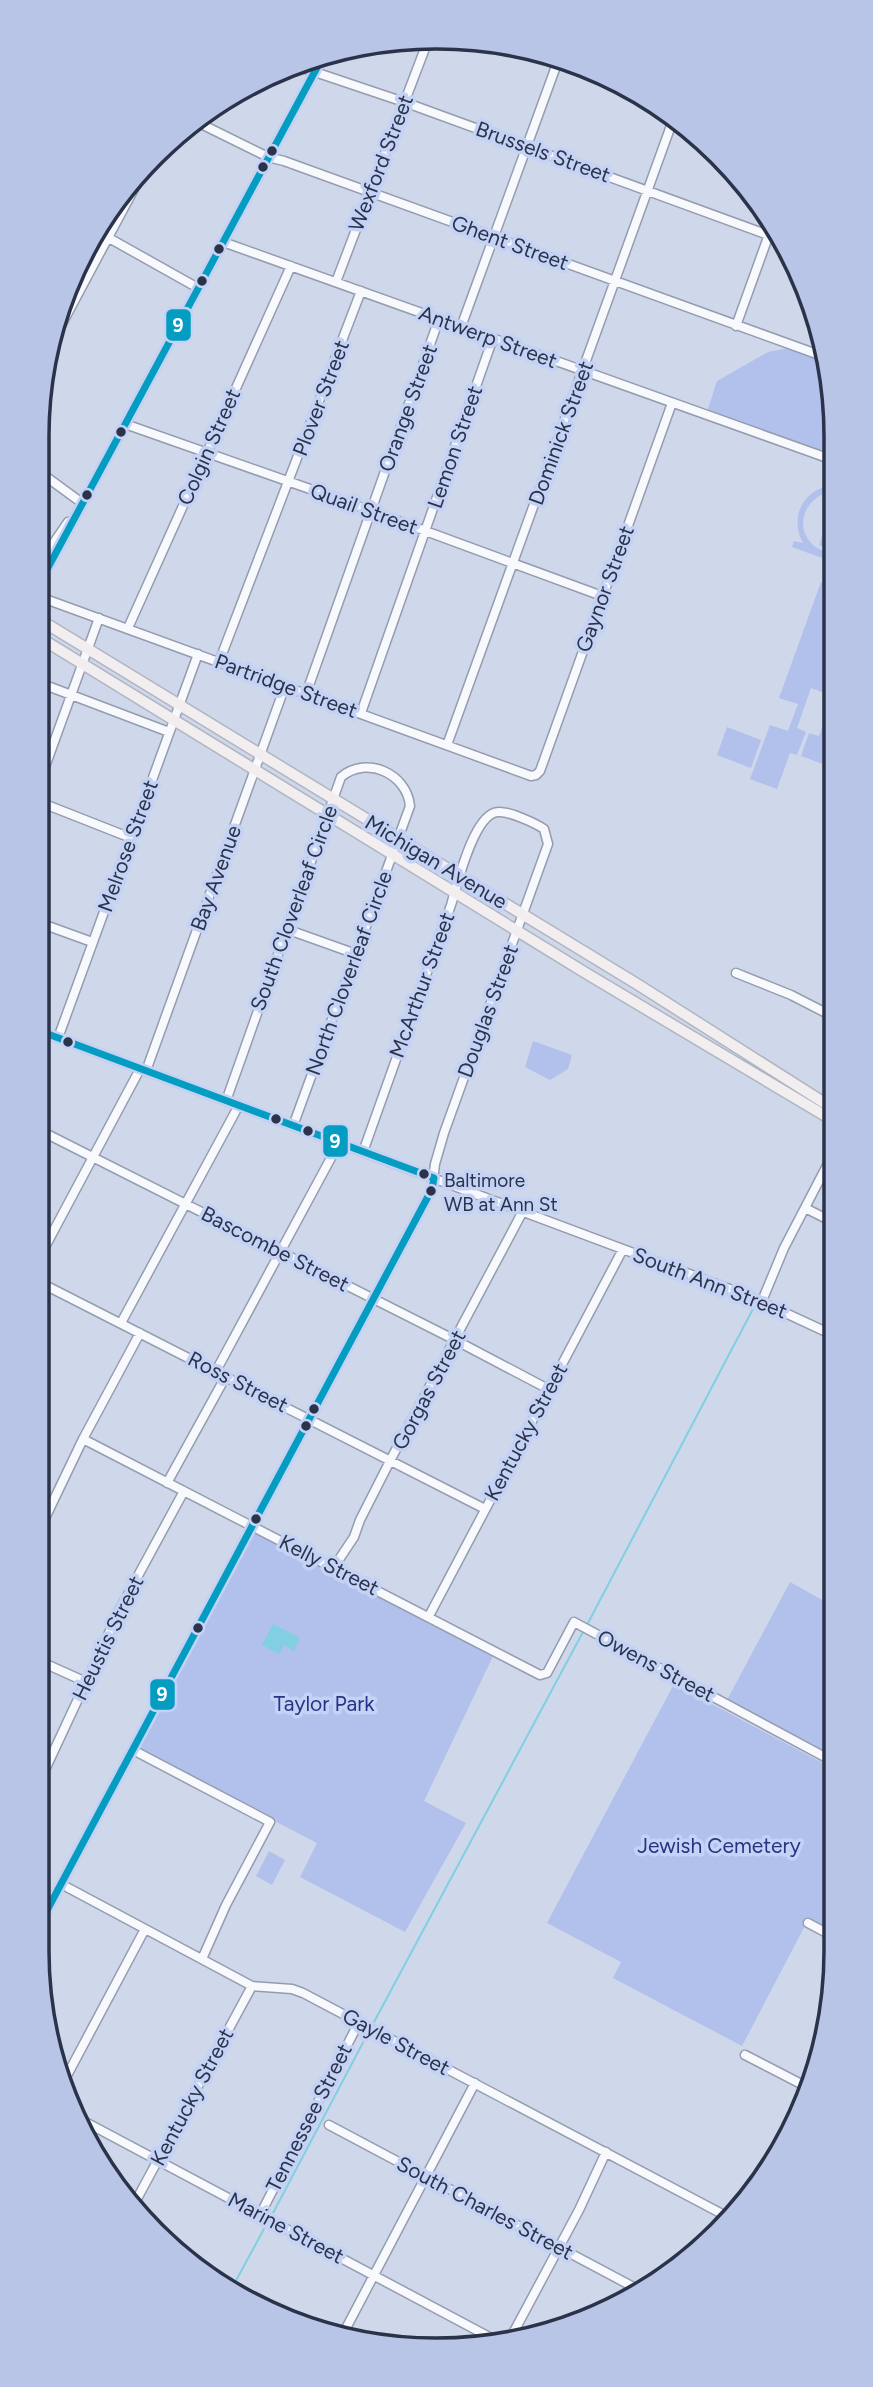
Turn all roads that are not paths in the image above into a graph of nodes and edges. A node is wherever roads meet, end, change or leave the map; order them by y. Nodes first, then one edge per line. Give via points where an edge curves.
1 (424, 49) edge
2 (555, 68) edge
3 (312, 70) edge
4 (315, 71) junction
5 (404, 102) junction
6 (205, 126) edge
7 (670, 128) edge
8 (527, 146) junction
9 (268, 157) junction
10 (647, 190) junction
11 (370, 193) junction
12 (124, 207) edge
13 (767, 234) edge
14 (105, 236) edge
15 (493, 237) junction
16 (768, 237) edge
17 (108, 238) junction
18 (223, 242) junction
19 (291, 266) junction
20 (615, 281) junction
21 (336, 282) junction
22 (198, 288) junction
23 (361, 291) junction
24 (73, 304) edge
25 (439, 319) junction
26 (736, 326) junction
27 (461, 327) junction
28 (493, 338) junction
29 (815, 354) edge
30 (583, 370) junction
31 (672, 403) junction
32 (125, 424) junction
33 (206, 453) junction
34 (824, 457) edge
35 (49, 479) edge
36 (289, 482) junction
37 (82, 503) junction
38 (371, 511) junction
39 (425, 530) junction
40 (49, 550) edge
41 (514, 562) junction
42 (49, 565) edge
43 (602, 596) junction
44 (49, 600) edge
45 (99, 618) junction
46 (49, 625) edge
47 (128, 628) junction
48 (49, 643) edge
49 (88, 649) junction
50 (198, 654) junction
51 (219, 662) junction
52 (82, 663) junction
53 (124, 671) junction
54 (114, 683) junction
55 (285, 686) junction
56 (49, 687) edge
57 (306, 694) junction
58 (71, 695) junction
59 (179, 706) junction
60 (361, 713) junction
61 (174, 720) junction
62 (169, 732) junction
63 (447, 745) junction
64 (260, 755) junction
65 (49, 756) edge
66 (255, 770) junction
67 (536, 775) joint
68 (399, 782) joint
69 (332, 799) junction
70 (49, 807) edge
71 (327, 814) junction
72 (521, 819) joint
73 (131, 838) junction
74 (398, 839) junction
75 (392, 854) junction
76 (460, 877) junction
77 (455, 891) junction
78 (523, 915) junction
79 (49, 927) edge
80 (286, 929) junction
81 (518, 930) junction
82 (92, 943) junction
83 (356, 954) junction
84 (736, 973) dead end
85 (824, 1012) edge
86 (49, 1036) edge
87 (58, 1038) junction
88 (143, 1070) junction
89 (226, 1101) junction
90 (824, 1103) edge
91 (239, 1105) junction
92 (824, 1115) edge
93 (293, 1126) junction
94 (49, 1135) edge
95 (339, 1143) junction
96 (363, 1152) junction
97 (92, 1157) junction
98 (824, 1171) edge
99 (434, 1178) junction
100 (185, 1205) junction
101 (805, 1208) junction
102 (523, 1212) junction
103 (824, 1218) edge
104 (49, 1239) edge
105 (623, 1249) junction
106 (280, 1252) junction
107 (49, 1286) edge
108 (374, 1299) junction
109 (762, 1301) junction
110 (121, 1323) junction
111 (824, 1331) edge
112 (140, 1333) junction
113 (455, 1340) junction
114 (216, 1371) junction
115 (226, 1376) junction
116 (550, 1390) junction
117 (309, 1419) junction
118 (83, 1439) junction
119 (391, 1460) junction
120 (167, 1483) junction
121 (184, 1491) junction
122 (485, 1509) junction
123 (49, 1510) edge
124 (251, 1526) junction
125 (334, 1567) junction
126 (429, 1616) junction
127 (499, 1653) joint
128 (49, 1665) edge
129 (86, 1682) junction
130 (133, 1750) junction
131 (51, 1756) joint
132 (824, 1757) edge
133 (49, 1760) edge
134 (61, 1884) junction
135 (49, 1896) edge
136 (53, 1898) junction
137 (49, 1906) edge
138 (808, 1923) dead end
139 (145, 1929) junction
140 (824, 1932) edge
141 (202, 1959) junction
142 (252, 1986) junction
143 (359, 2022) junction
144 (745, 2055) dead end
145 (69, 2072) edge
146 (475, 2083) junction
147 (800, 2083) edge
148 (91, 2125) edge
149 (329, 2125) dead end
150 (606, 2152) junction
151 (158, 2161) junction
152 (426, 2177) junction
153 (138, 2197) edge
154 (721, 2213) edge
155 (260, 2215) junction
156 (559, 2247) junction
157 (374, 2275) junction
158 (631, 2285) edge
159 (346, 2327) edge
160 (515, 2330) edge
161 (486, 2335) edge

1 - 5 street, Wexford Street
2 - 8 street
3 - 4 street, Brussels Street
4 - 5 street, Brussels Street
4 - 9 street
5 - 8 street, Brussels Street
5 - 11 street, Wexford Street
6 - 9 street, Ghent Street
7 - 10 street, Dominick Street
8 - 10 street, Brussels Street
8 - 15 street
9 - 11 street, Ghent Street
9 - 18 street
10 - 13 street, Brussels Street
10 - 20 street, Dominick Street
11 - 15 street, Ghent Street
11 - 21 street, Wexford Street
12 - 17 street
14 - 17 street
15 - 20 street, Ghent Street
15 - 27 street
16 - 26 street
17 - 22 street
17 - 24 street
18 - 19 street, Antwerp Street
18 - 22 street
19 - 21 street, Antwerp Street
19 - 33 street, Colgin Street
20 - 26 street, Ghent Street
20 - 30 street, Dominick Street
21 - 23 street, Antwerp Street
22 - 32 street
23 - 25 street, Antwerp Street
23 - 36 street, Plover Street
25 - 27 street, Antwerp Street
25 - 38 street, Orange Street
26 - 29 street, Ghent Street
27 - 28 street, Antwerp Street
28 - 30 street, Antwerp Street
28 - 39 street, Lemon Street
30 - 31 street, Antwerp Street
30 - 41 street, Dominick Street
31 - 34 street, Antwerp Street
31 - 43 street, Gaynor Street
32 - 33 street, Quail Street
32 - 37 street
33 - 36 street, Quail Street
33 - 47 street, Colgin Street
35 - 37 street
36 - 38 street, Quail Street
36 - 51 street, Plover Street
37 - 40 street
37 - 42 street
38 - 39 street, Quail Street
38 - 57 street, Orange Street
39 - 41 street, Quail Street
39 - 60 street, Lemon Street
41 - 43 street, Quail Street
41 - 63 street, Dominick Street
43 - 67 street, Gaynor Street
44 - 45 street, Partridge Street
45 - 47 street, Partridge Street
45 - 49 street
46 - 49 main road, Michigan Avenue
47 - 50 street, Partridge Street
48 - 52 main road, Michigan Avenue
49 - 52 street
49 - 53 main road, Michigan Avenue
50 - 51 street, Partridge Street
50 - 59 street, Melrose Street
51 - 55 street, Partridge Street
52 - 54 main road, Michigan Avenue
52 - 58 street
53 - 54 main road
53 - 59 main road, Michigan Avenue
54 - 61 main road, Michigan Avenue
55 - 57 street, Partridge Street
55 - 64 street, Bay Avenue
56 - 58 street
57 - 60 street, Partridge Street
58 - 62 street
58 - 65 street
59 - 61 street, Melrose Street
59 - 64 main road, Michigan Avenue
60 - 63 street, Partridge Street
61 - 62 street, Melrose Street
61 - 66 main road, Michigan Avenue
62 - 73 street, Melrose Street
63 - 67 street, Partridge Street
64 - 66 street, Bay Avenue
64 - 69 main road, Michigan Avenue
66 - 71 main road, Michigan Avenue
66 - 88 street, Bay Avenue
68 - 69 street, South Cloverleaf Circle via 384,771 360,766 341,776
68 - 74 street, North Cloverleaf Circle via 410,806
69 - 71 street, South Cloverleaf Circle
69 - 74 main road, Michigan Avenue
70 - 73 street
71 - 75 main road, Michigan Avenue
71 - 80 street, South Cloverleaf Circle
72 - 76 street, McArthur Street via 499,812 481,822
72 - 78 street, Douglas Street via 544,829 548,844
73 - 82 street, Melrose Street
74 - 75 street, North Cloverleaf Circle
74 - 76 main road, Michigan Avenue
75 - 77 main road, Michigan Avenue
75 - 83 street, North Cloverleaf Circle
76 - 77 street, McArthur Street
76 - 78 main road, Michigan Avenue
77 - 81 main road, Michigan Avenue
77 - 96 street, McArthur Street
78 - 81 street, Douglas Street
78 - 90 main road, Michigan Avenue
79 - 82 street
80 - 83 street
80 - 89 street, South Cloverleaf Circle
81 - 92 main road, Michigan Avenue
81 - 99 street, Douglas Street via 444,1133
82 - 87 street, Melrose Street
83 - 93 street, North Cloverleaf Circle
84 - 85 street
86 - 87 street, South Ann Street
87 - 88 street, South Ann Street
88 - 89 street, South Ann Street
88 - 97 street, Bay Avenue
89 - 91 street, South Ann Street
91 - 93 street, South Ann Street
91 - 100 street
93 - 95 street, South Ann Street
94 - 97 street, Bascombe Street
95 - 96 street, South Ann Street
95 - 106 street
96 - 99 street, South Ann Street
97 - 100 street, Bascombe Street
97 - 104 street, Bay Avenue
98 - 101 street
99 - 102 street, South Ann Street
99 - 108 street, Douglas Street
100 - 106 street, Bascombe Street
100 - 110 street
101 - 103 street
101 - 109 street
102 - 105 street, South Ann Street
102 - 113 street, Gorgas Street
105 - 109 street, South Ann Street
105 - 116 street, Kentucky Street
106 - 108 street, Bascombe Street
106 - 114 street
107 - 110 street
108 - 113 street, Bascombe Street
108 - 117 street, Douglas Street
109 - 111 street, South Ann Street
110 - 112 street, Ross Street
112 - 114 street, Ross Street
112 - 118 street
113 - 116 street, Bascombe Street
113 - 119 street, Gorgas Street
114 - 115 street, Ross Street
115 - 117 street, Ross Street
115 - 120 street
116 - 122 street, Kentucky Street
117 - 119 street, Ross Street
117 - 124 street, Douglas Street
118 - 120 street, Kelly Street
118 - 123 street
119 - 122 street, Ross Street
119 - 125 street, Gorgas Street via 354,1537
120 - 121 street, Kelly Street
121 - 124 street, Kelly Street
121 - 129 street, Heustis Street
122 - 126 street, Kentucky Street
124 - 125 street, Kelly Street
124 - 130 street, Douglas Street
125 - 126 street, Kelly Street
126 - 127 street, Kelly Street
127 - 132 street, Owens Street via 540,1675 547,1673 574,1622
128 - 129 street
129 - 131 street, Heustis Street
130 - 134 street, Douglas Street
130 - 141 street via 270,1822
131 - 133 street, Heustis Street
134 - 136 street, Douglas Street
134 - 139 street, Gayle Street
135 - 136 street
136 - 137 street, Douglas Street
138 - 140 street
139 - 141 street, Gayle Street
139 - 145 street
141 - 142 street, Gayle Street
142 - 143 street, Gayle Street via 298,1991
142 - 151 street, Kentucky Street
143 - 146 street, Gayle Street
143 - 155 street, Tennessee Street
144 - 147 street
146 - 150 street, Gayle Street
146 - 152 street
148 - 151 street, Marine Street
149 - 152 street, South Charles Street
150 - 154 street, Gayle Street
150 - 156 street
151 - 153 street, Kentucky Street
151 - 155 street, Marine Street
152 - 156 street, South Charles Street
152 - 157 street
155 - 157 street, Marine Street
156 - 158 street, South Charles Street
156 - 160 street
157 - 159 street
157 - 161 street, Marine Street

